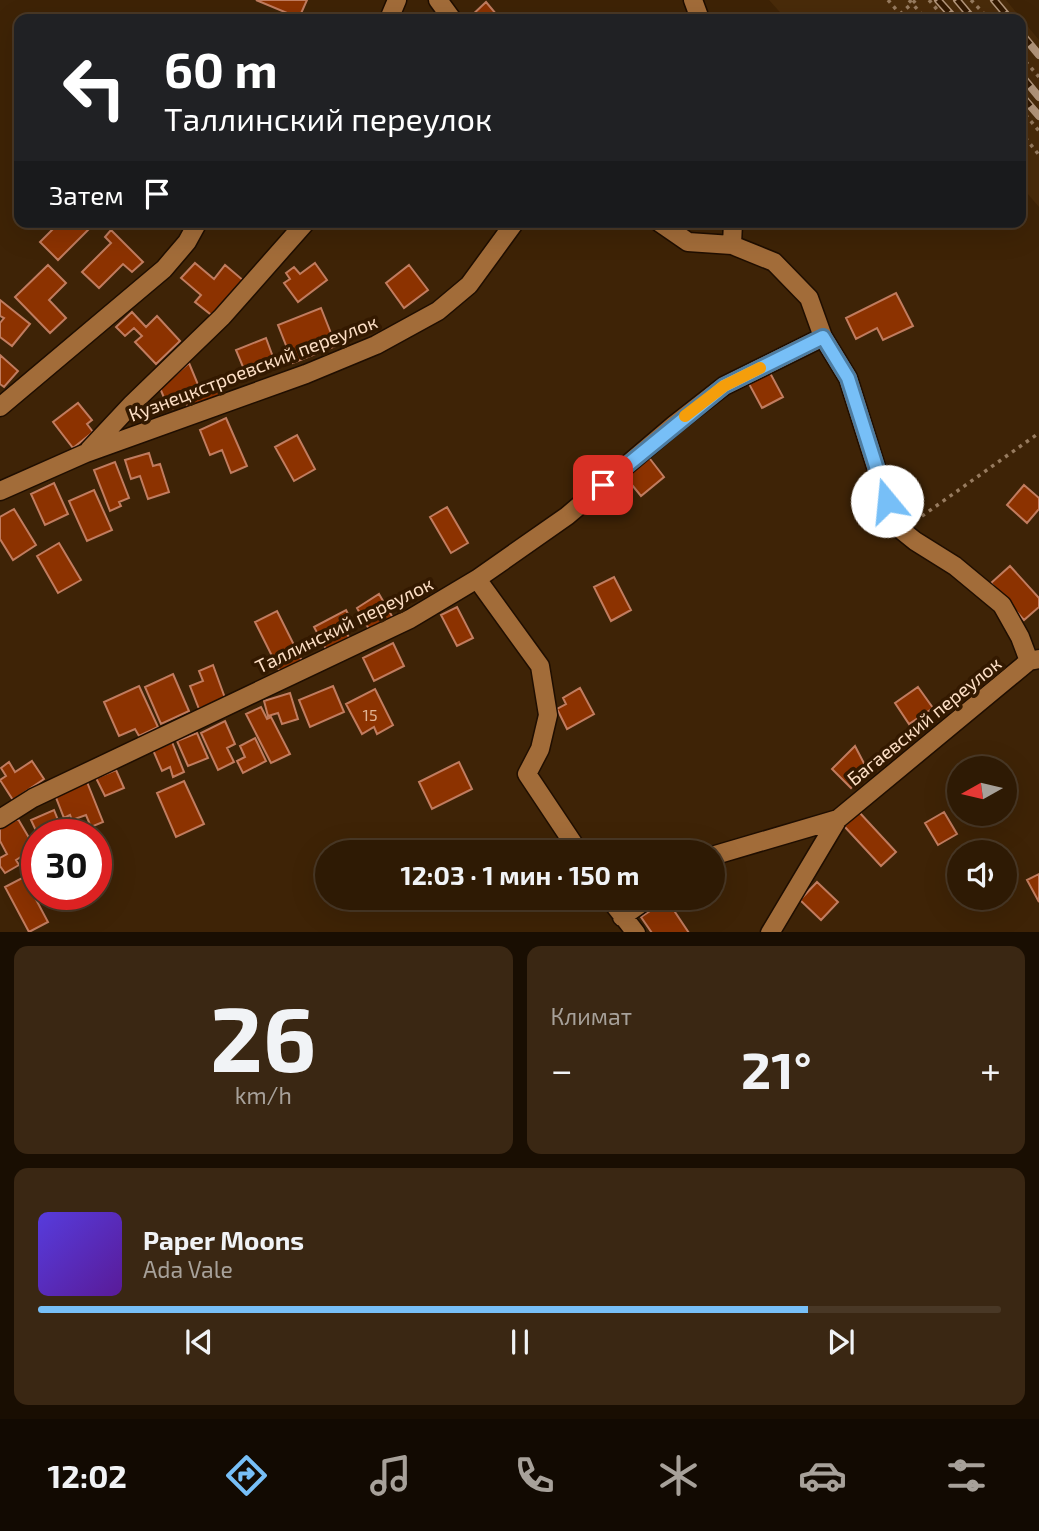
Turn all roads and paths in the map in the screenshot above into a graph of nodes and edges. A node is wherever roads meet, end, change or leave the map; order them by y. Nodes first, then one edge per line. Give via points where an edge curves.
1 (888, 0) edge
2 (909, 0) edge
3 (916, 0) edge
4 (929, 0) edge
5 (971, 0) edge
6 (922, 14) edge
7 (941, 14) edge
8 (984, 14) edge
9 (1026, 62) edge
10 (1039, 77) edge
11 (1026, 115) edge
12 (1039, 131) edge
13 (1026, 139) edge
14 (1039, 155) edge
15 (195, 228) edge
16 (301, 228) edge
17 (511, 228) edge
18 (668, 228) edge
19 (733, 228) edge
20 (732, 245) junction
21 (823, 337) junction
22 (0, 407) edge
23 (1039, 433) edge
24 (86, 453) junction
25 (0, 491) edge
26 (901, 530) junction
27 (477, 579) junction
28 (1034, 660) edge
29 (838, 819) junction
30 (0, 820) edge
31 (571, 840) edge
32 (725, 852) edge
33 (618, 910) edge
34 (632, 910) edge
35 (622, 917) junction
36 (635, 932) edge
37 (771, 932) edge

1 - 3 path, bridge via 900,14
2 - 6 path
4 - 7 path
5 - 8 path
9 - 10 path
11 - 12 path
13 - 14 path
15 - 22 street via 164,269
16 - 24 street, Кузнецкстроевский переулок via 222,317
17 - 24 street, Кузнецкстроевский переулок via 469,285 438,311 376,345
18 - 20 street via 688,242
19 - 20 street
20 - 21 street via 774,262 809,298
21 - 26 street via 848,378 894,524
21 - 27 street, Таллинский переулок via 724,386 567,516
23 - 26 path
24 - 25 street, Кузнецкстроевский переулок
26 - 28 street via 1002,605
27 - 30 street, Таллинский переулок via 410,620 33,798
27 - 31 street via 540,666 548,715 540,749 527,774
28 - 29 street, Багаевский переулок
29 - 32 street, Багаевский переулок
29 - 37 street, Багаевский переулок
33 - 35 street
34 - 35 street
35 - 36 street

